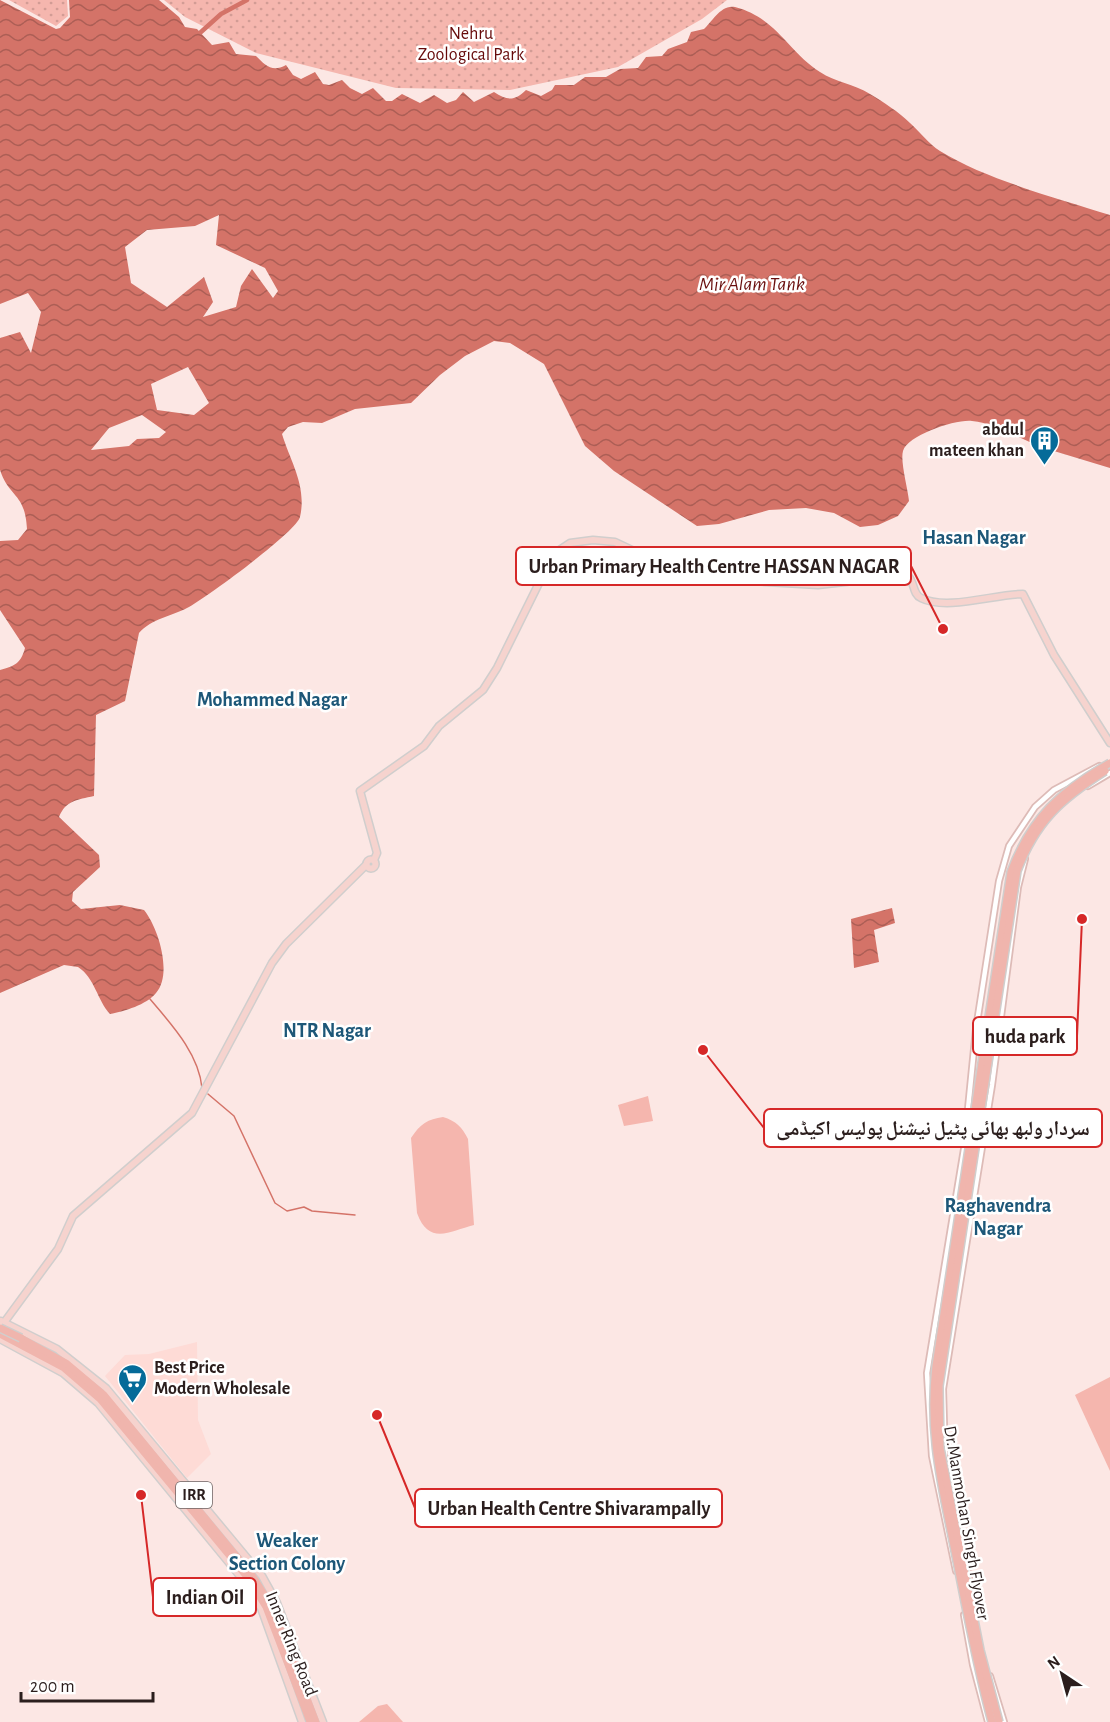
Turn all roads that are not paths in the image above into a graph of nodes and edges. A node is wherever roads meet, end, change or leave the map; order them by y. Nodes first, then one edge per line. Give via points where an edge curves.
1 (1110, 743) edge
2 (1110, 764) edge
3 (1110, 773) edge
4 (948, 1242) junction
5 (965, 1245) junction
6 (1, 1325) edge
7 (0, 1334) edge
8 (0, 1339) edge
9 (995, 1692) junction
10 (981, 1695) junction
11 (302, 1722) edge
12 (310, 1722) edge
13 (316, 1722) edge
14 (323, 1722) edge
15 (990, 1722) edge
16 (999, 1722) edge
17 (1004, 1722) edge

1 - 6 main road via 1054,655 1023,594 947,602 918,598 910,577 818,585 666,576 623,545 593,540 570,543 558,551 543,575 488,683 439,726 424,746 360,791 377,853 375,865 368,867 286,944 192,1113 73,1216 58,1249
2 - 4 street via 1054,790 1035,807 1009,846 999,881 977,1019 970,1108
2 - 15 highway, Dr.Manmohan Singh Flyover, bridge via 1066,790 1051,805 1028,834 1011,872 936,1366 932,1408 935,1451
2 - 16 highway, Dr.Manmohan Singh Flyover, bridge via 1077,789 1036,830 1017,871 939,1386 940,1448 980,1650
3 - 5 street via 1062,805 1035,836 1024,862
4 - 5 street
4 - 10 street via 927,1373 929,1432
5 - 9 street via 943,1389 943,1431 948,1482
6 - 13 highway, bridge via 57,1358 104,1395 248,1570 271,1605
6 - 14 main road, Inner Ring Road / IRR via 57,1349 106,1388 262,1576 277,1604
7 - 12 highway via 54,1362 92,1391 248,1578 266,1607
8 - 11 main road, Inner Ring Road / IRR via 63,1373 98,1403 244,1581 261,1608
9 - 10 street
9 - 17 street
10 - 15 street

